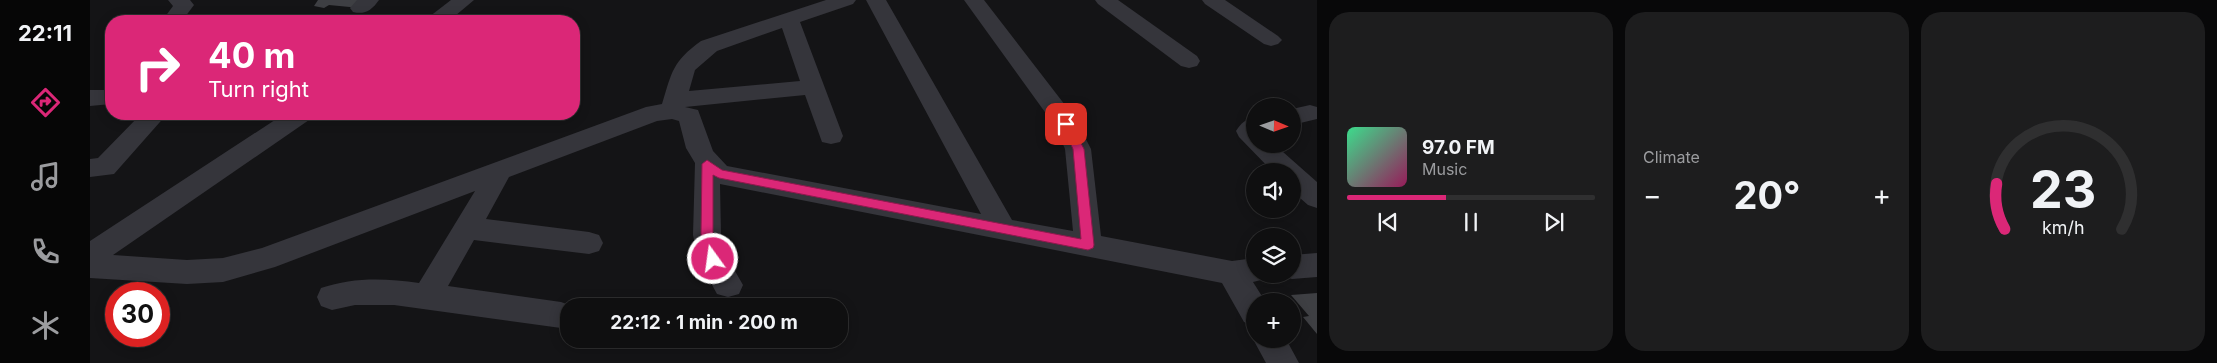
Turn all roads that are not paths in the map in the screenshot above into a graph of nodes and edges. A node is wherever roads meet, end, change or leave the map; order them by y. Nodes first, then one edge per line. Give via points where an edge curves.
1 (178, 0) edge
2 (464, 0) edge
3 (846, 0) edge
4 (876, 0) edge
5 (974, 0) edge
6 (1105, 0) edge
7 (1212, 0) edge
8 (176, 15) edge
9 (444, 15) edge
10 (789, 19) junction
11 (1271, 40) dead end
12 (1189, 61) dead end
13 (813, 87) junction
14 (673, 105) junction
15 (149, 120) edge
16 (291, 120) edge
17 (830, 136) dead end
18 (1269, 153) edge
19 (1279, 163) edge
20 (707, 164) junction
21 (90, 168) edge
22 (500, 171) junction
23 (1301, 183) edge
24 (1317, 198) edge
25 (467, 228) junction
26 (1004, 228) junction
27 (589, 243) dead end
28 (1088, 245) junction
29 (90, 256) edge
30 (1317, 265) edge
31 (90, 266) edge
32 (1301, 266) edge
33 (1244, 271) edge
34 (728, 284) dead end
35 (1250, 293) edge
36 (332, 297) dead end
37 (426, 297) junction
38 (560, 315) edge
39 (1274, 348) edge
40 (1283, 363) edge

1 - 8 street via 184,5
2 - 9 street
3 - 10 street
4 - 26 street
5 - 28 street via 1066,124 1078,149
6 - 12 street
7 - 11 street
10 - 13 street
10 - 14 street via 709,46 695,56 684,68
13 - 14 street
13 - 17 street
14 - 20 street via 690,116 700,153
14 - 22 street
15 - 21 street via 105,168
16 - 29 street
18 - 19 street
20 - 26 street via 719,174
20 - 34 street via 707,234 713,259
22 - 25 street
22 - 31 street via 265,259 223,270 187,272
23 - 24 street
25 - 27 street
25 - 37 street
26 - 28 street
28 - 33 street
30 - 32 street
33 - 35 street
36 - 37 street via 355,292 394,292
37 - 38 street
39 - 40 street

